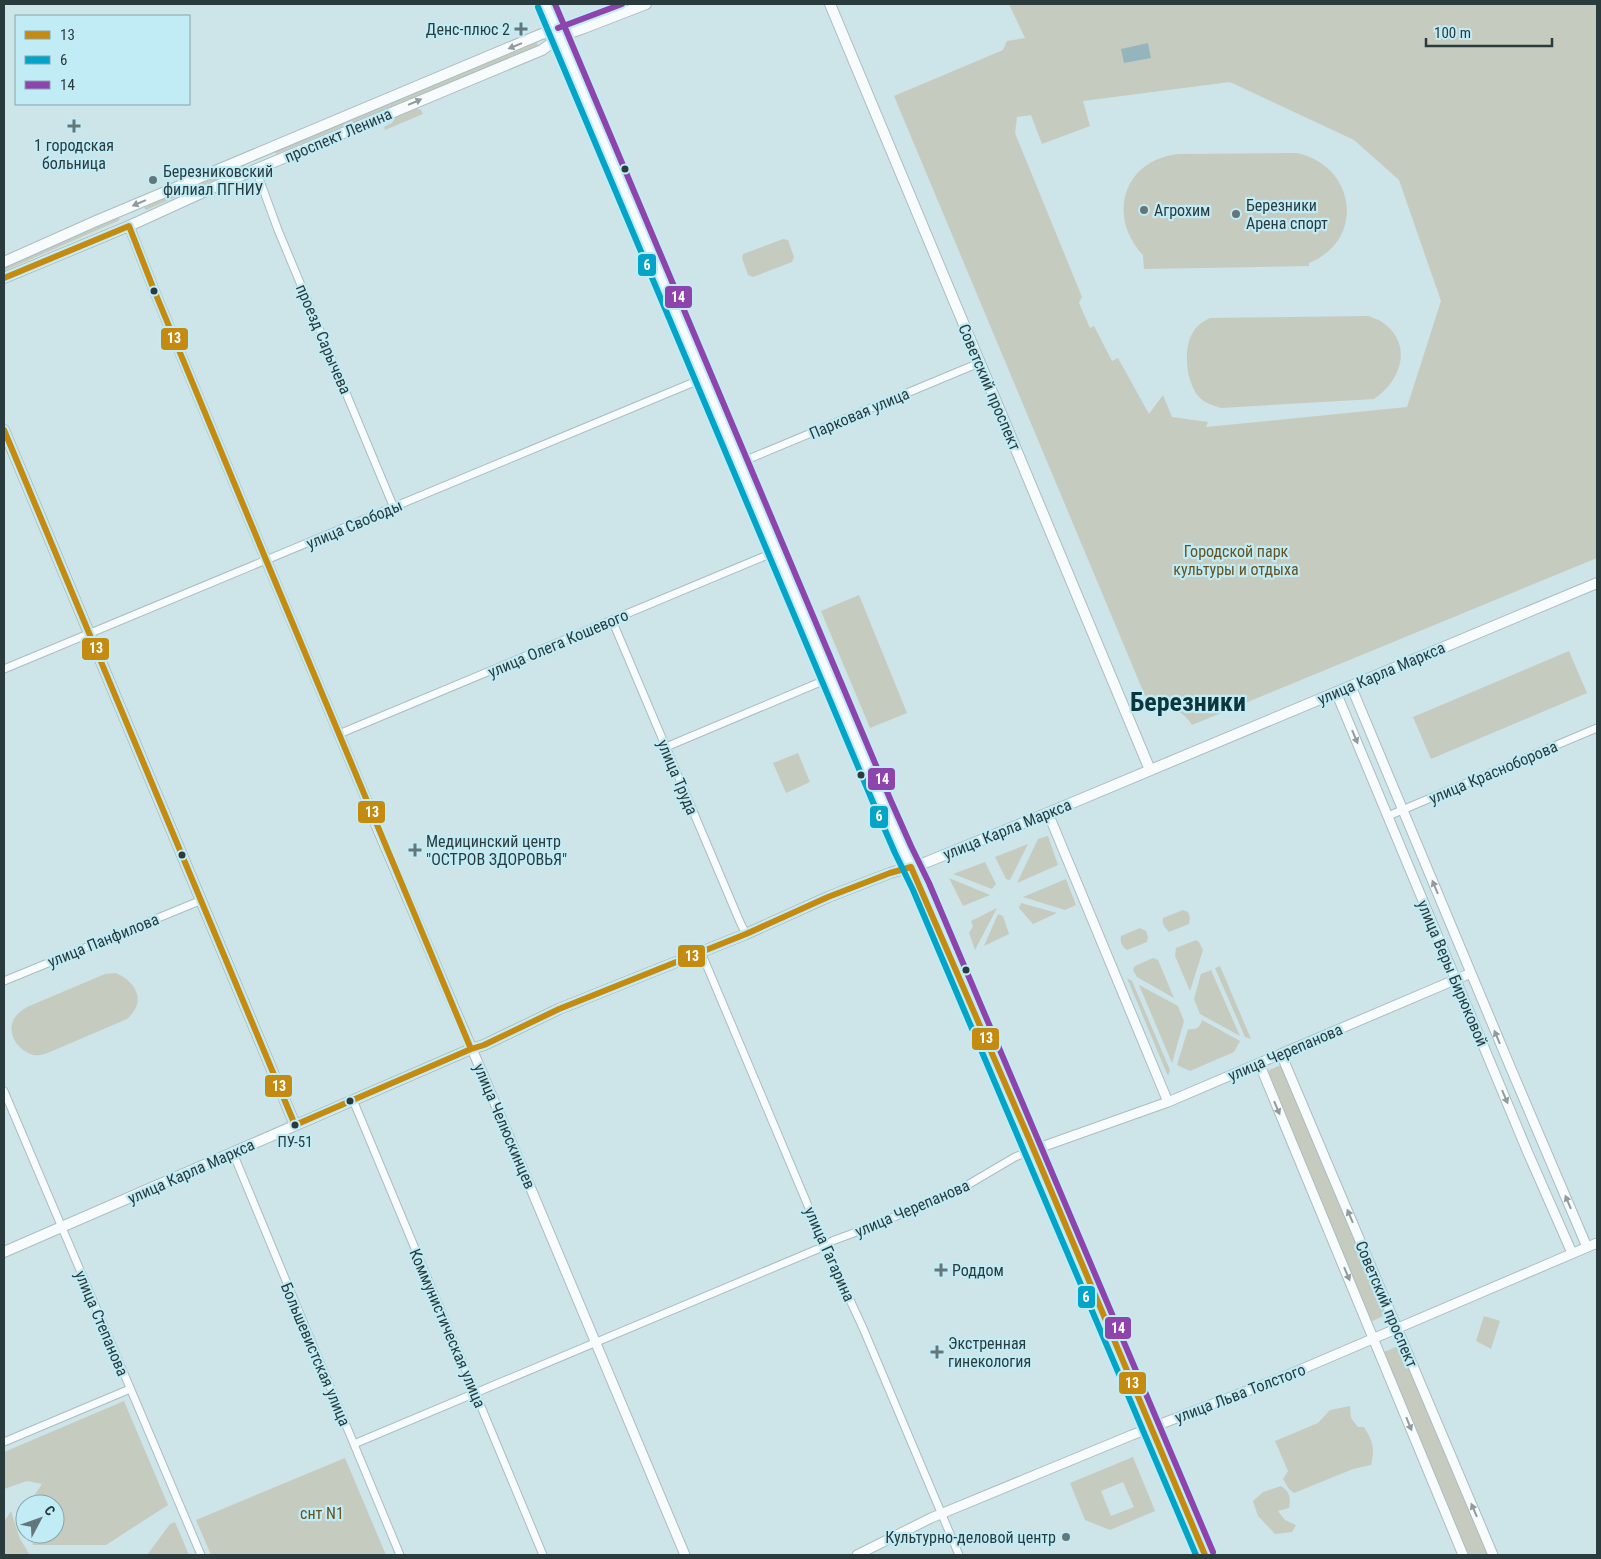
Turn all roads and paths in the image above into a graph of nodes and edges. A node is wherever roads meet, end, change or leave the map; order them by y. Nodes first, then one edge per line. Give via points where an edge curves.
1 (546, 4) edge
2 (646, 4) edge
3 (830, 4) edge
4 (561, 36) junction
5 (256, 170) junction
6 (130, 226) junction
7 (4, 262) edge
8 (4, 278) edge
9 (980, 363) junction
10 (704, 378) junction
11 (4, 430) edge
12 (740, 463) junction
13 (394, 508) junction
14 (777, 551) junction
15 (266, 561) junction
16 (1597, 583) edge
17 (612, 620) junction
18 (90, 634) junction
19 (4, 669) edge
20 (830, 678) junction
21 (1351, 686) junction
22 (1336, 692) junction
23 (1597, 728) edge
24 (339, 734) junction
25 (666, 747) junction
26 (1150, 770) junction
27 (1403, 810) junction
28 (1048, 813) junction
29 (1388, 816) junction
30 (911, 866) junction
31 (202, 900) junction
32 (746, 934) junction
33 (700, 952) junction
34 (1471, 974) junction
35 (1456, 980) junction
36 (4, 981) edge
37 (471, 1049) junction
38 (1281, 1054) junction
39 (1259, 1063) junction
40 (1512, 1071) junction
41 (1497, 1077) junction
42 (4, 1091) edge
43 (353, 1100) junction
44 (1168, 1102) junction
45 (12, 1112) junction
46 (4, 1115) edge
47 (295, 1125) junction
48 (1033, 1150) junction
49 (233, 1152) junction
50 (62, 1228) junction
51 (1597, 1243) edge
52 (825, 1246) junction
53 (1587, 1247) junction
54 (4, 1252) edge
55 (1572, 1253) junction
56 (1398, 1328) junction
57 (1374, 1338) junction
58 (596, 1342) junction
59 (130, 1389) junction
60 (475, 1393) junction
61 (1150, 1428) junction
62 (4, 1442) edge
63 (354, 1444) junction
64 (942, 1514) junction
65 (201, 1555) edge
66 (400, 1555) edge
67 (543, 1555) edge
68 (685, 1555) edge
69 (857, 1555) edge
70 (959, 1555) edge
71 (1205, 1555) edge
72 (1463, 1555) edge
73 (1493, 1555) edge

1 - 4 main road
2 - 4 main road, проспект Ленина
3 - 9 main road, Советский проспект
5 -> 4 main road, проспект Ленина via 542,50
4 -> 7 main road, проспект Ленина via 544,33
4 - 10 main road
5 - 6 main road, проспект Ленина
5 - 13 street, проезд Сарычева
6 - 8 main road, проспект Ленина
6 - 15 street, улица Челюскинцев
9 - 12 street, Парковая улица
9 - 26 main road, Советский проспект
10 - 12 main road
10 - 13 street, улица Свободы
11 - 18 main road
12 - 14 main road
13 - 15 street, улица Свободы
14 - 17 street, улица Олега Кошевого
14 - 20 main road
15 - 18 street, улица Свободы
15 - 24 street, улица Челюскинцев
16 - 21 main road, улица Карла Маркса
17 - 24 street, улица Олега Кошевого
17 - 25 street, улица Труда
18 - 19 street, улица Свободы
18 - 31 main road
20 - 25 street
20 - 30 main road
21 - 22 main road, улица Карла Маркса
21 - 27 street, улица Веры Бирюковой
22 - 26 main road, улица Карла Маркса
22 -> 29 street, улица Веры Бирюковой
23 - 27 street, улица Красноборова
24 - 37 street, улица Челюскинцев
25 - 32 street, улица Труда
26 - 28 main road, улица Карла Маркса
27 - 29 street, улица Красноборова
34 -> 27 street, улица Веры Бирюковой
28 - 30 main road, улица Карла Маркса
28 - 44 street
29 - 35 street, улица Веры Бирюковой
30 - 32 main road, улица Карла Маркса via 828,897
30 - 48 main road
31 - 36 street, улица Панфилова
31 - 47 main road
32 - 33 main road, улица Карла Маркса
33 - 37 main road, улица Карла Маркса via 559,1009
33 - 52 street, улица Гагарина
34 - 35 street, улица Черепанова
40 -> 34 street, улица Веры Бирюковой
35 - 38 street, улица Черепанова
35 - 41 street, улица Веры Бирюковой
37 - 43 main road, улица Карла Маркса
37 - 58 street, улица Челюскинцев
38 - 39 street, улица Черепанова
56 -> 38 street, Советский проспект
39 - 44 street, улица Черепанова
39 -> 57 street, Советский проспект
40 - 41 street
53 -> 40 street, улица Веры Бирюковой
41 -> 55 street, улица Веры Бирюковой
42 - 45 street, улица Степанова
43 - 47 main road, улица Карла Маркса
43 - 60 street, Коммунистическая улица
44 - 48 street, улица Черепанова
45 - 46 street
45 - 50 street, улица Степанова
47 - 49 main road, улица Карла Маркса
48 - 52 street, улица Черепанова via 959,1190
48 - 61 main road
49 - 50 main road, улица Карла Маркса
49 - 63 street, Большевистская улица
50 - 54 main road, улица Карла Маркса
50 - 59 street, улица Степанова
51 - 53 street, улица Льва Толстого
52 - 58 street, улица Черепанова
52 - 64 street, улица Гагарина
53 - 55 street, улица Льва Толстого
55 - 56 street, улица Льва Толстого
56 - 57 street, улица Льва Толстого
73 -> 56 street, Советский проспект
57 - 61 street, улица Льва Толстого
57 -> 72 street, Советский проспект
58 - 60 street, улица Черепанова
58 - 68 street, улица Челюскинцев
59 - 62 street
59 - 65 street, улица Степанова
60 - 63 street, улица Черепанова
60 - 67 street, Коммунистическая улица
61 - 64 street, улица Льва Толстого
61 - 71 main road
63 - 66 street, Большевистская улица
64 - 69 street, улица Льва Толстого
64 - 70 street, улица Гагарина

